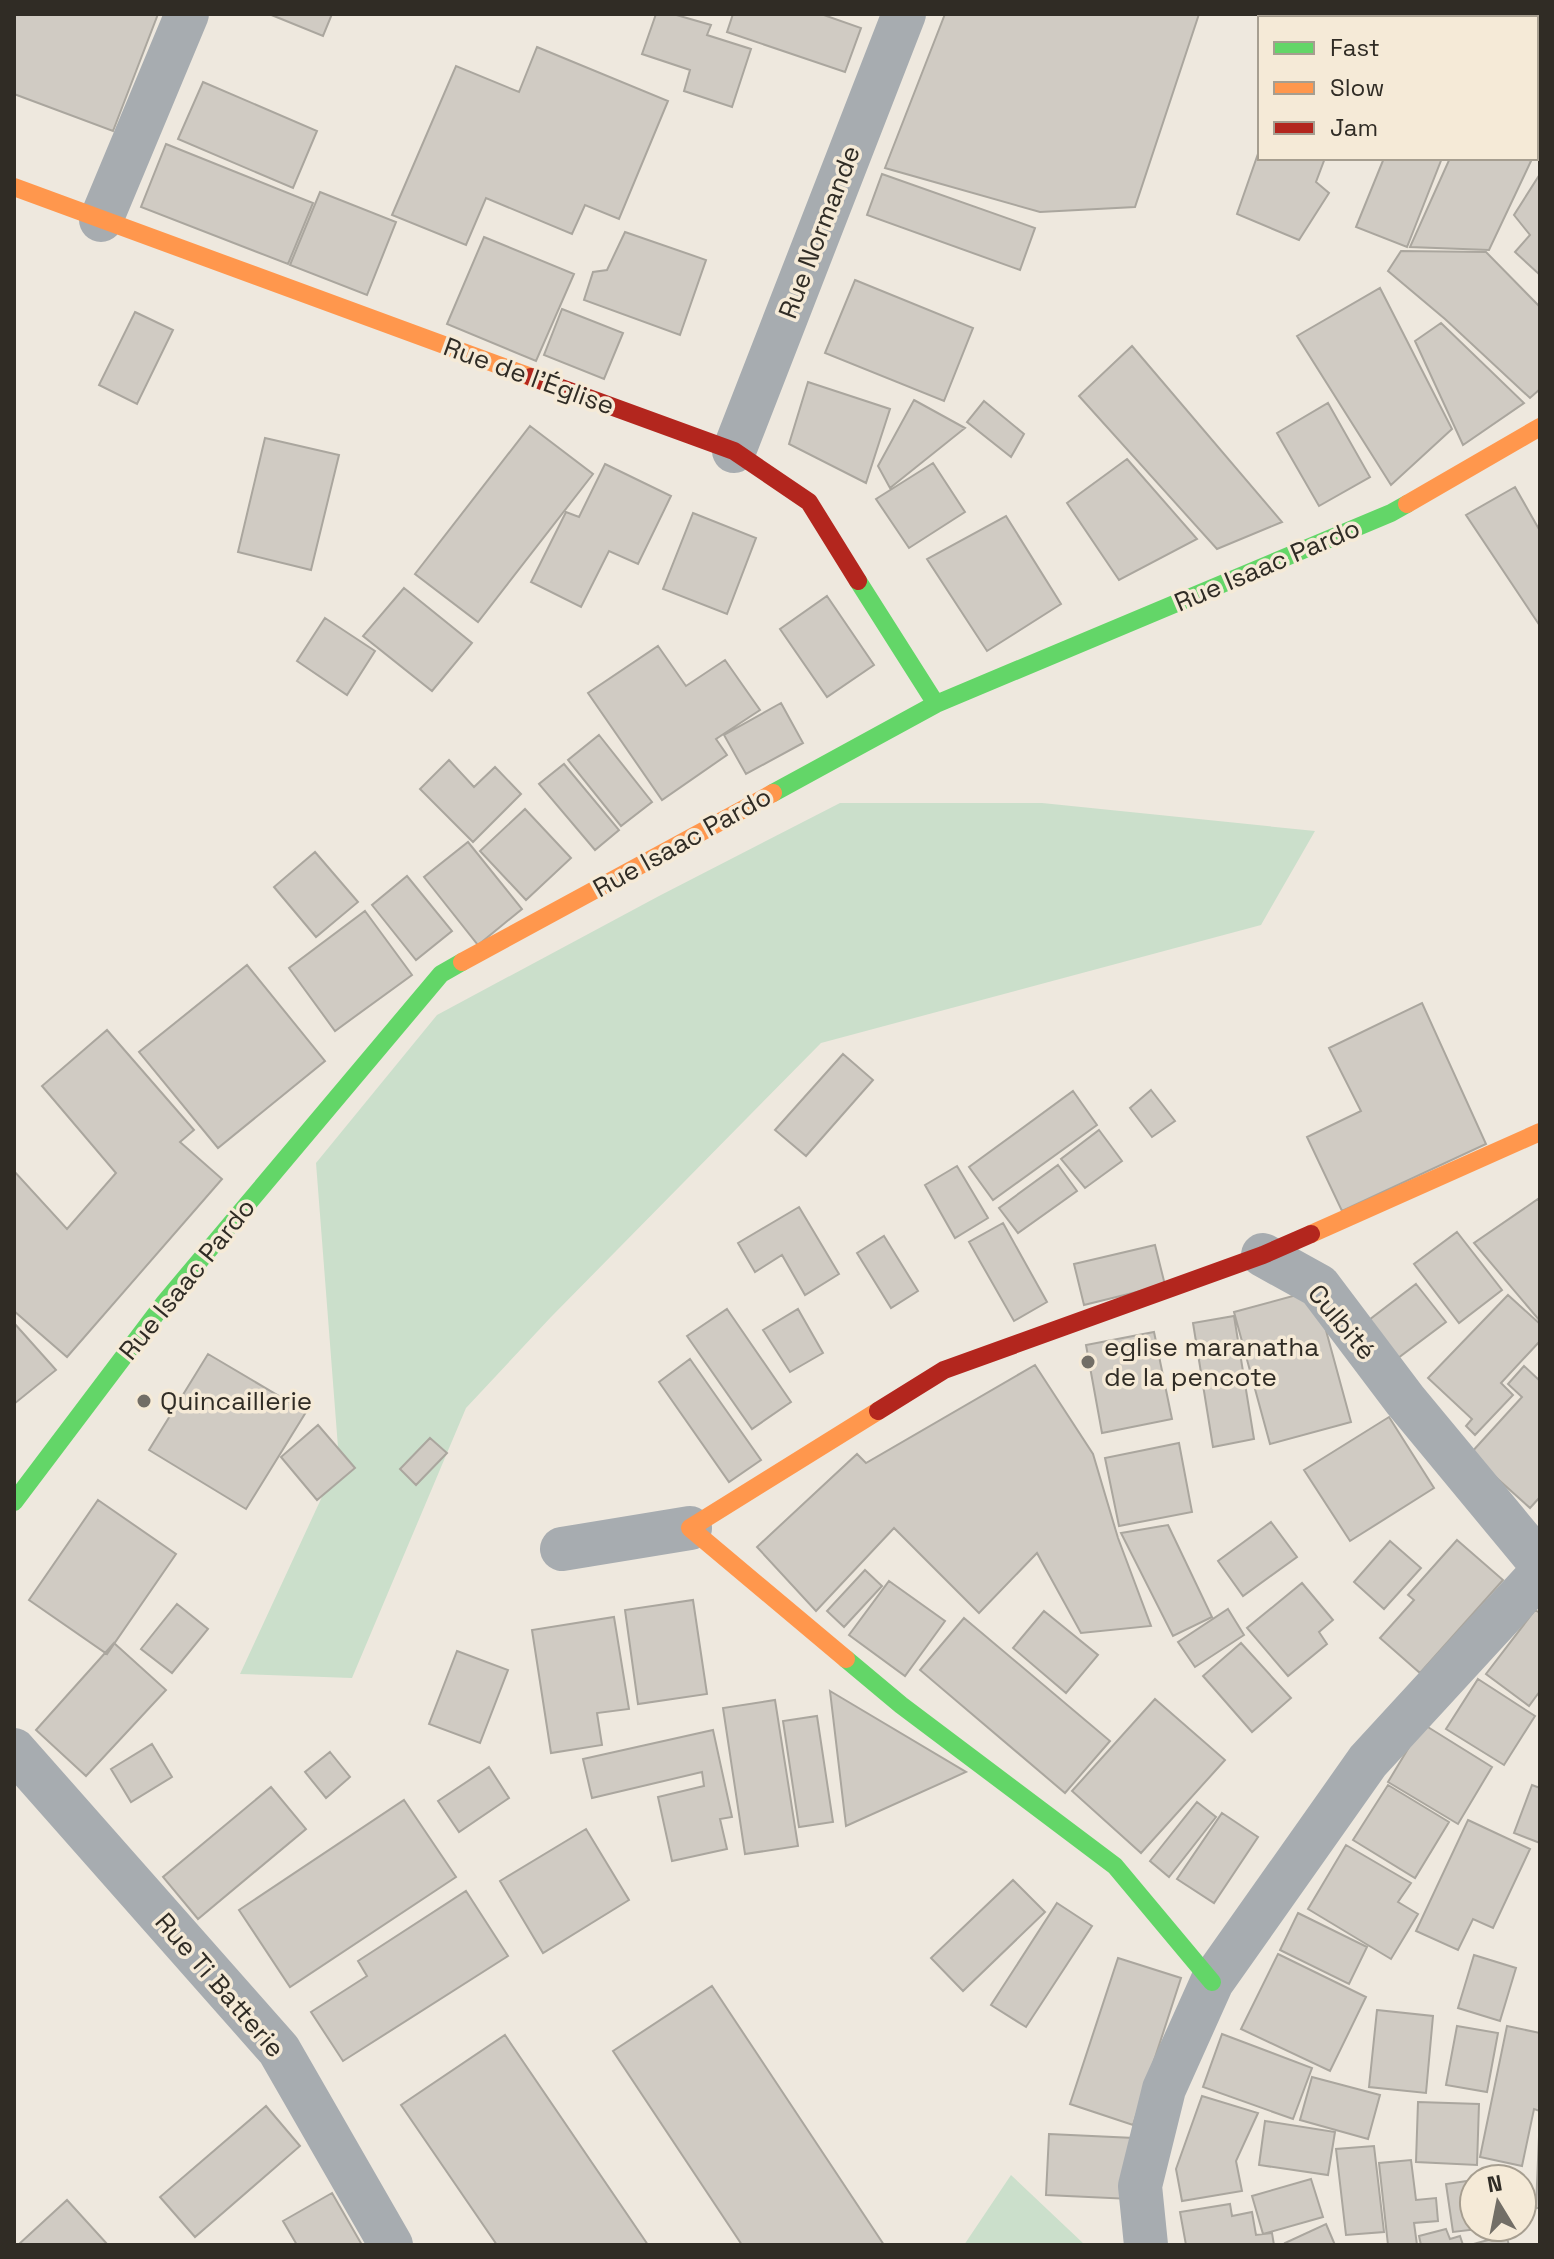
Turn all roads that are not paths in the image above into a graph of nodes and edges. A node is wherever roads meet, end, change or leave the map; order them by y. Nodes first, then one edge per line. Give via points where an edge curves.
1 (187, 14) edge
2 (904, 14) edge
3 (14, 187) edge
4 (101, 220) junction
5 (1540, 427) edge
6 (734, 451) junction
7 (936, 704) junction
8 (1540, 1132) edge
9 (1263, 1255) junction
10 (14, 1502) edge
11 (690, 1528) junction
12 (562, 1549) dead end
13 (1540, 1563) edge
14 (1540, 1574) edge
15 (14, 1750) edge
16 (1212, 1982) junction
17 (391, 2245) edge
18 (1146, 2245) edge

1 - 4 street
2 - 6 street, Rue Normande
3 - 4 street, Rue de l'Église
4 - 6 street, Rue de l'Église
5 - 7 street, Rue Isaac Pardo via 1391,513
6 - 7 street, Rue de l'Église via 809,502
7 - 10 street, Rue Isaac Pardo via 441,974 165,1302
8 - 9 street
9 - 11 street via 944,1370
9 - 13 street, Culbité via 1319,1286
11 - 12 street
11 - 16 street via 901,1705 1115,1866
14 - 16 street via 1368,1761
15 - 17 street, Rue Ti Batterie via 279,2050
16 - 18 street via 1164,2089 1150,2144 1140,2186

